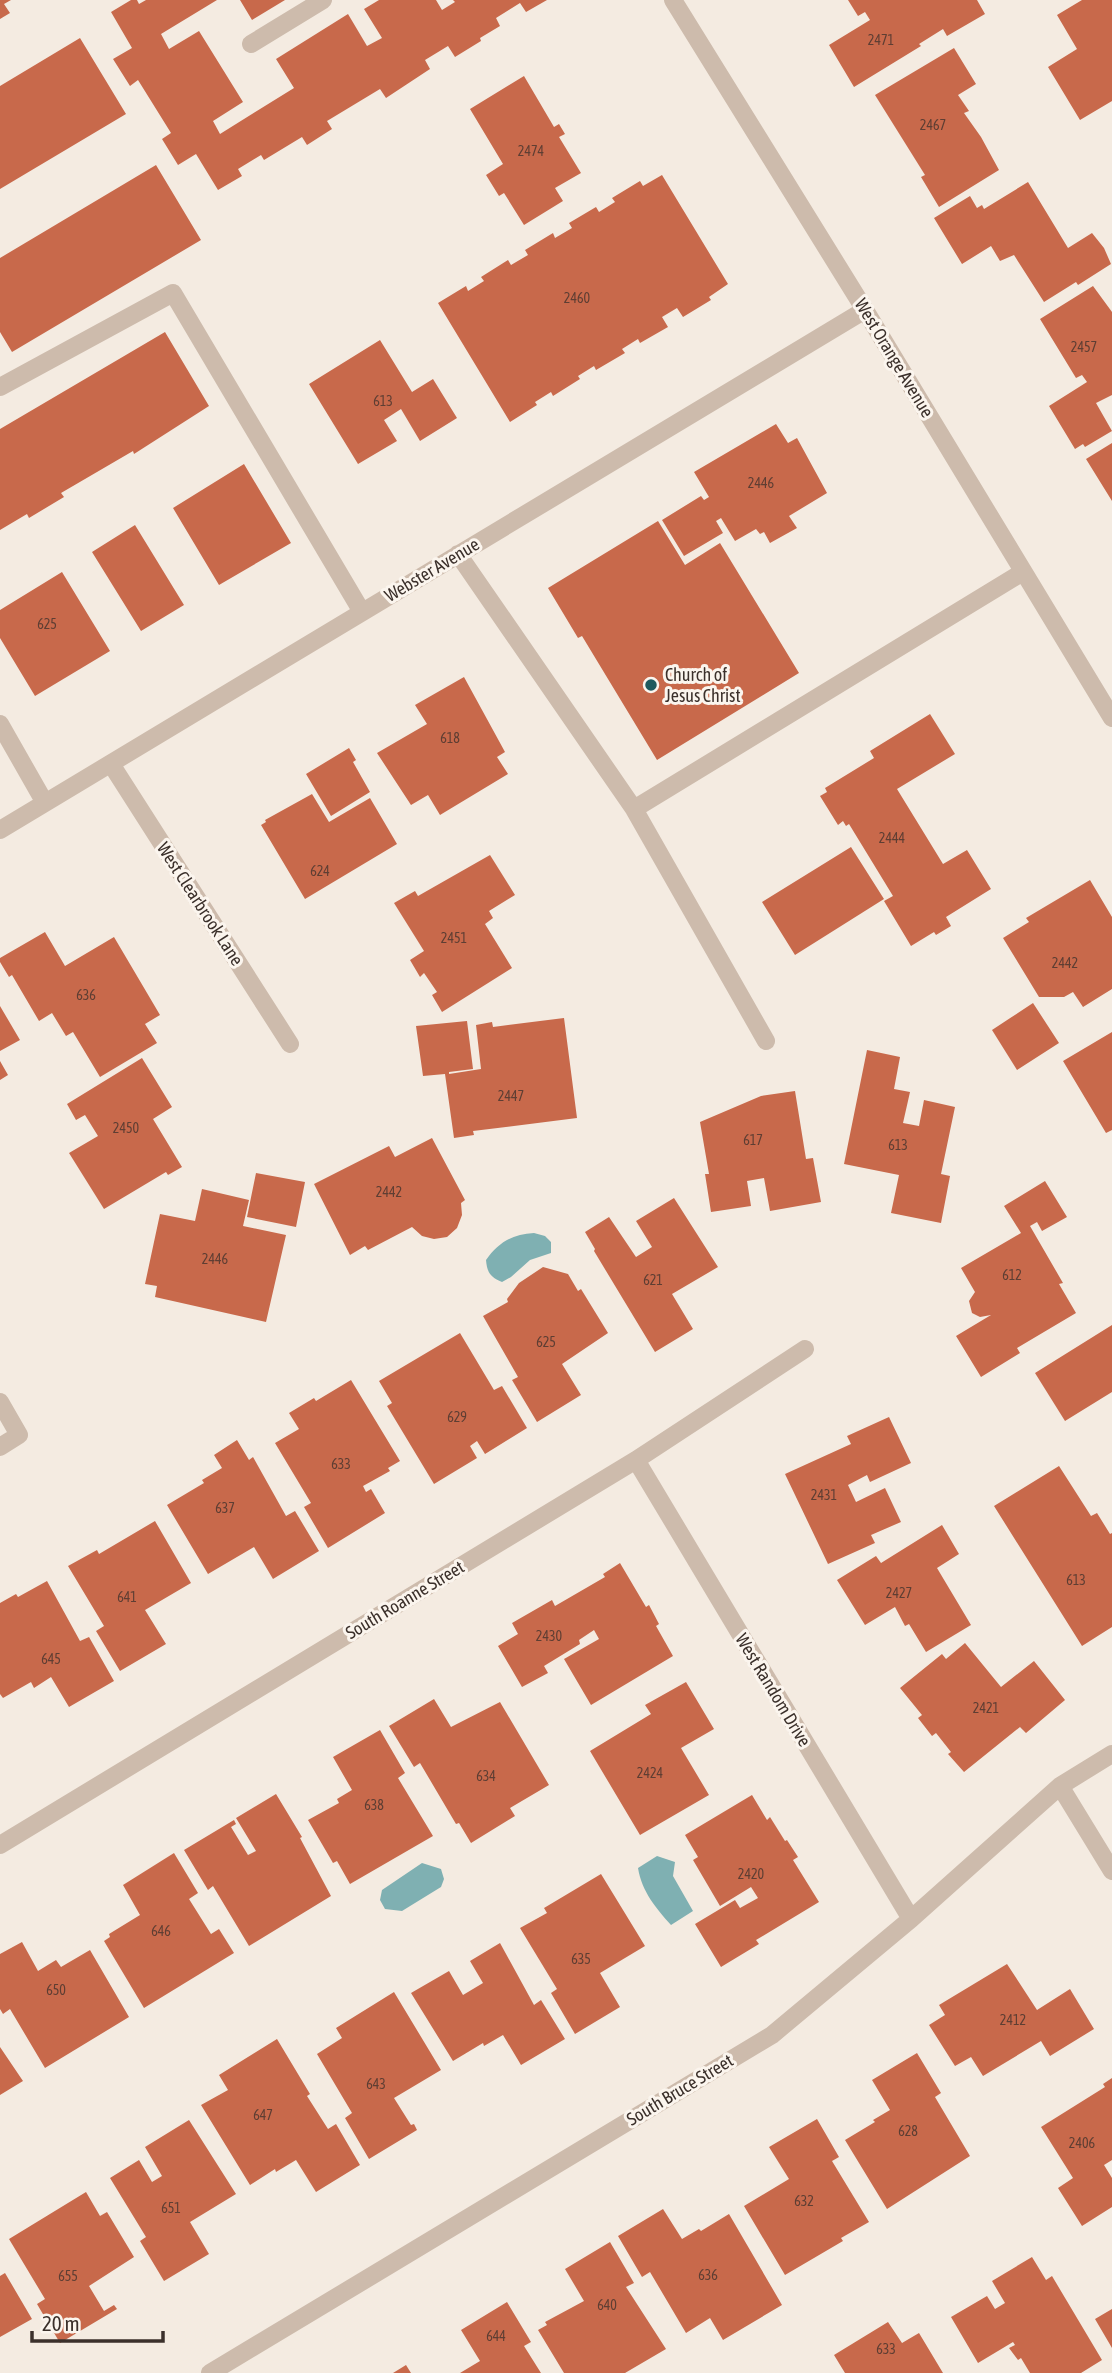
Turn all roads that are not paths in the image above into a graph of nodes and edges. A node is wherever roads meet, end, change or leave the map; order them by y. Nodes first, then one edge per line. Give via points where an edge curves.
1 (323, 0) edge
2 (673, 0) edge
3 (251, 44) dead end
4 (865, 310) junction
5 (0, 387) edge
6 (458, 554) junction
7 (1023, 572) junction
8 (362, 612) junction
9 (1112, 719) edge
10 (0, 724) edge
11 (111, 764) junction
12 (45, 803) junction
13 (635, 809) junction
14 (0, 830) edge
15 (766, 1041) dead end
16 (290, 1044) dead end
17 (805, 1349) dead end
18 (0, 1402) edge
19 (0, 1447) edge
20 (636, 1460) junction
21 (1112, 1754) edge
22 (1060, 1786) junction
23 (0, 1845) edge
24 (1112, 1871) edge
25 (911, 1919) junction
26 (210, 2373) edge

1 - 3 street
2 - 4 street, West Orange Avenue
4 - 6 street, Webster Avenue
4 - 7 street, West Orange Avenue
5 - 8 street via 173,293
6 - 8 street, Webster Avenue
6 - 13 street
7 - 9 street, West Orange Avenue
7 - 13 street
8 - 11 street, Webster Avenue
10 - 12 street
11 - 12 street, Webster Avenue
11 - 16 street, West Clearbrook Lane
12 - 14 street, Webster Avenue
13 - 15 street
17 - 20 street, South Roanne Street
18 - 19 street via 19,1435
20 - 23 street, South Roanne Street
20 - 25 street, West Random Drive
21 - 22 street, South Bruce Street
22 - 24 street
22 - 25 street, South Bruce Street
25 - 26 street, South Bruce Street via 772,2035

